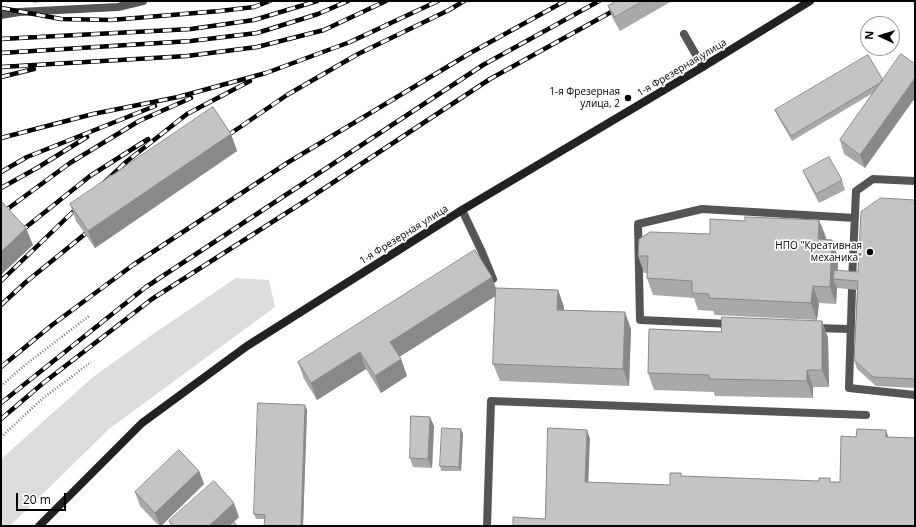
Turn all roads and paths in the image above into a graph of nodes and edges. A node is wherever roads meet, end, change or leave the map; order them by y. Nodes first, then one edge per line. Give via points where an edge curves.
1 (143, 1) edge
2 (810, 1) edge
3 (1, 15) edge
4 (684, 34) dead end
5 (703, 67) junction
6 (915, 181) edge
7 (462, 210) junction
8 (855, 218) junction
9 (493, 279) dead end
10 (852, 280) edge
11 (852, 289) edge
12 (89, 316) dead end
13 (741, 325) edge
14 (803, 327) edge
15 (850, 329) junction
16 (91, 362) dead end
17 (1, 386) edge
18 (915, 395) edge
19 (866, 415) dead end
20 (1, 436) edge
21 (38, 526) edge
22 (487, 526) edge

1 - 3 lane via 118,7
2 - 5 street, 1-я Фрезерная улица
4 - 5 lane
5 - 7 street, 1-я Фрезерная улица
6 - 8 lane via 873,179 856,191
7 - 9 lane
7 - 21 street, 1-я Фрезерная улица via 247,346 148,418
8 - 10 lane
8 - 13 lane via 702,209 638,224 640,320
11 - 15 lane
12 - 17 path
14 - 15 lane
15 - 18 lane via 848,388
16 - 20 path via 42,399
19 - 22 lane via 491,401

